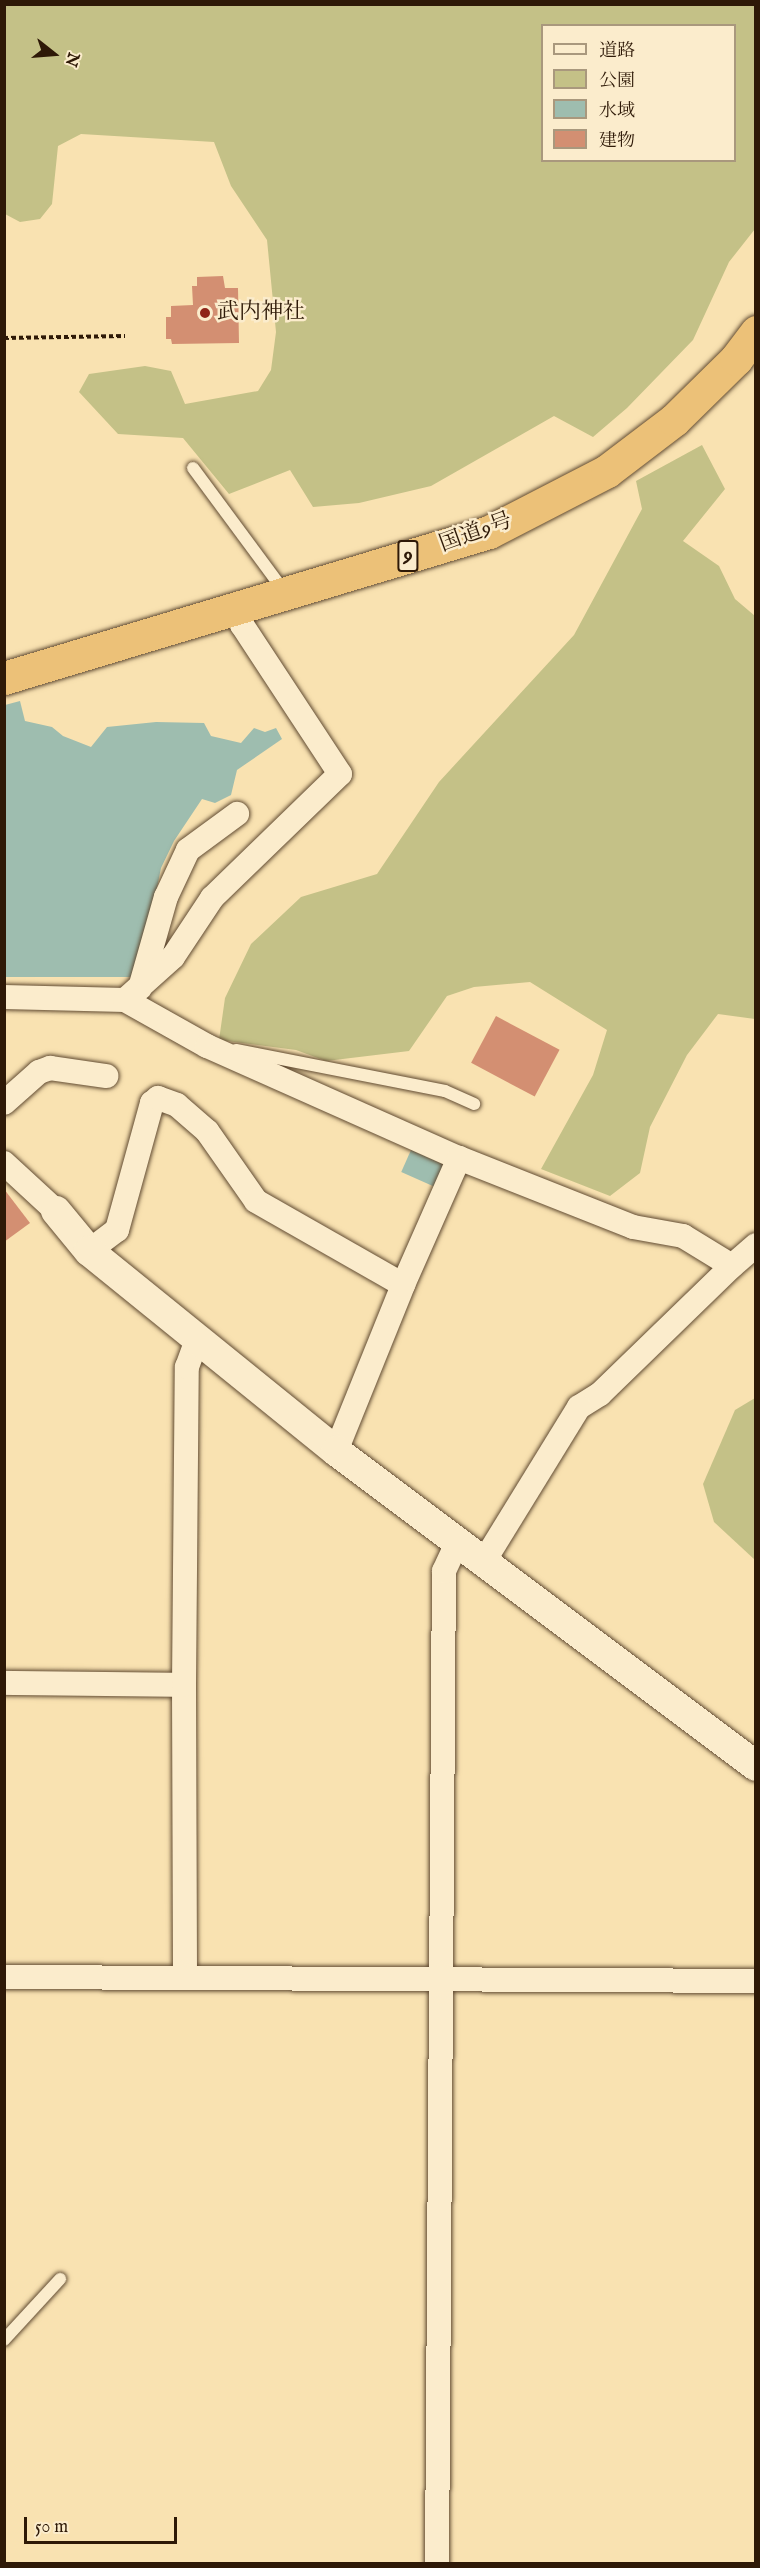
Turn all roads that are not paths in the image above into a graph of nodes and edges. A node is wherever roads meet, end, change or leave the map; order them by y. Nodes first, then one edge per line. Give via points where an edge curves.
1 (756, 332) edge
2 (193, 468) dead end
3 (285, 592) junction
4 (236, 607) junction
5 (4, 678) edge
6 (237, 814) dead end
7 (133, 994) junction
8 (4, 998) edge
9 (207, 1046) junction
10 (106, 1076) dead end
11 (4, 1103) edge
12 (474, 1104) dead end
13 (459, 1158) junction
14 (4, 1163) edge
15 (56, 1211) joint
16 (756, 1245) edge
17 (89, 1251) junction
18 (732, 1266) junction
19 (402, 1285) junction
20 (197, 1340) junction
21 (336, 1451) junction
22 (457, 1544) junction
23 (483, 1563) junction
24 (4, 1683) edge
25 (184, 1685) junction
26 (756, 1766) edge
27 (185, 1976) junction
28 (4, 1977) edge
29 (440, 1978) junction
30 (756, 1981) edge
31 (60, 2279) dead end
32 (4, 2340) edge
33 (437, 2564) edge

1 - 3 highway, 国道9号 / 9 via 736,358 674,420 607,471 555,501 489,532
2 - 3 lane
3 - 4 highway, 国道9号 / 9
4 - 5 highway, 国道9号 / 9
4 - 7 street via 242,625 340,774 212,898 173,957
6 - 7 street via 188,850 166,897
7 - 8 street
7 - 9 street
9 - 12 lane via 424,1087
9 - 13 street
10 - 11 street via 50,1068 39,1072
13 - 18 street via 633,1227 683,1236
13 - 19 street
14 - 15 street
15 - 17 street
16 - 18 street
17 - 19 street via 117,1230 152,1103 158,1098 177,1105 207,1131 256,1201
17 - 20 street
18 - 23 street via 642,1356 600,1394 579,1407
19 - 21 street
20 - 21 street
20 - 25 street via 187,1367
21 - 22 street
22 - 23 street
22 - 29 street via 444,1571
23 - 26 street
24 - 25 street
25 - 27 street
27 - 28 street
27 - 29 street
29 - 30 street
29 - 33 street
31 - 32 lane

